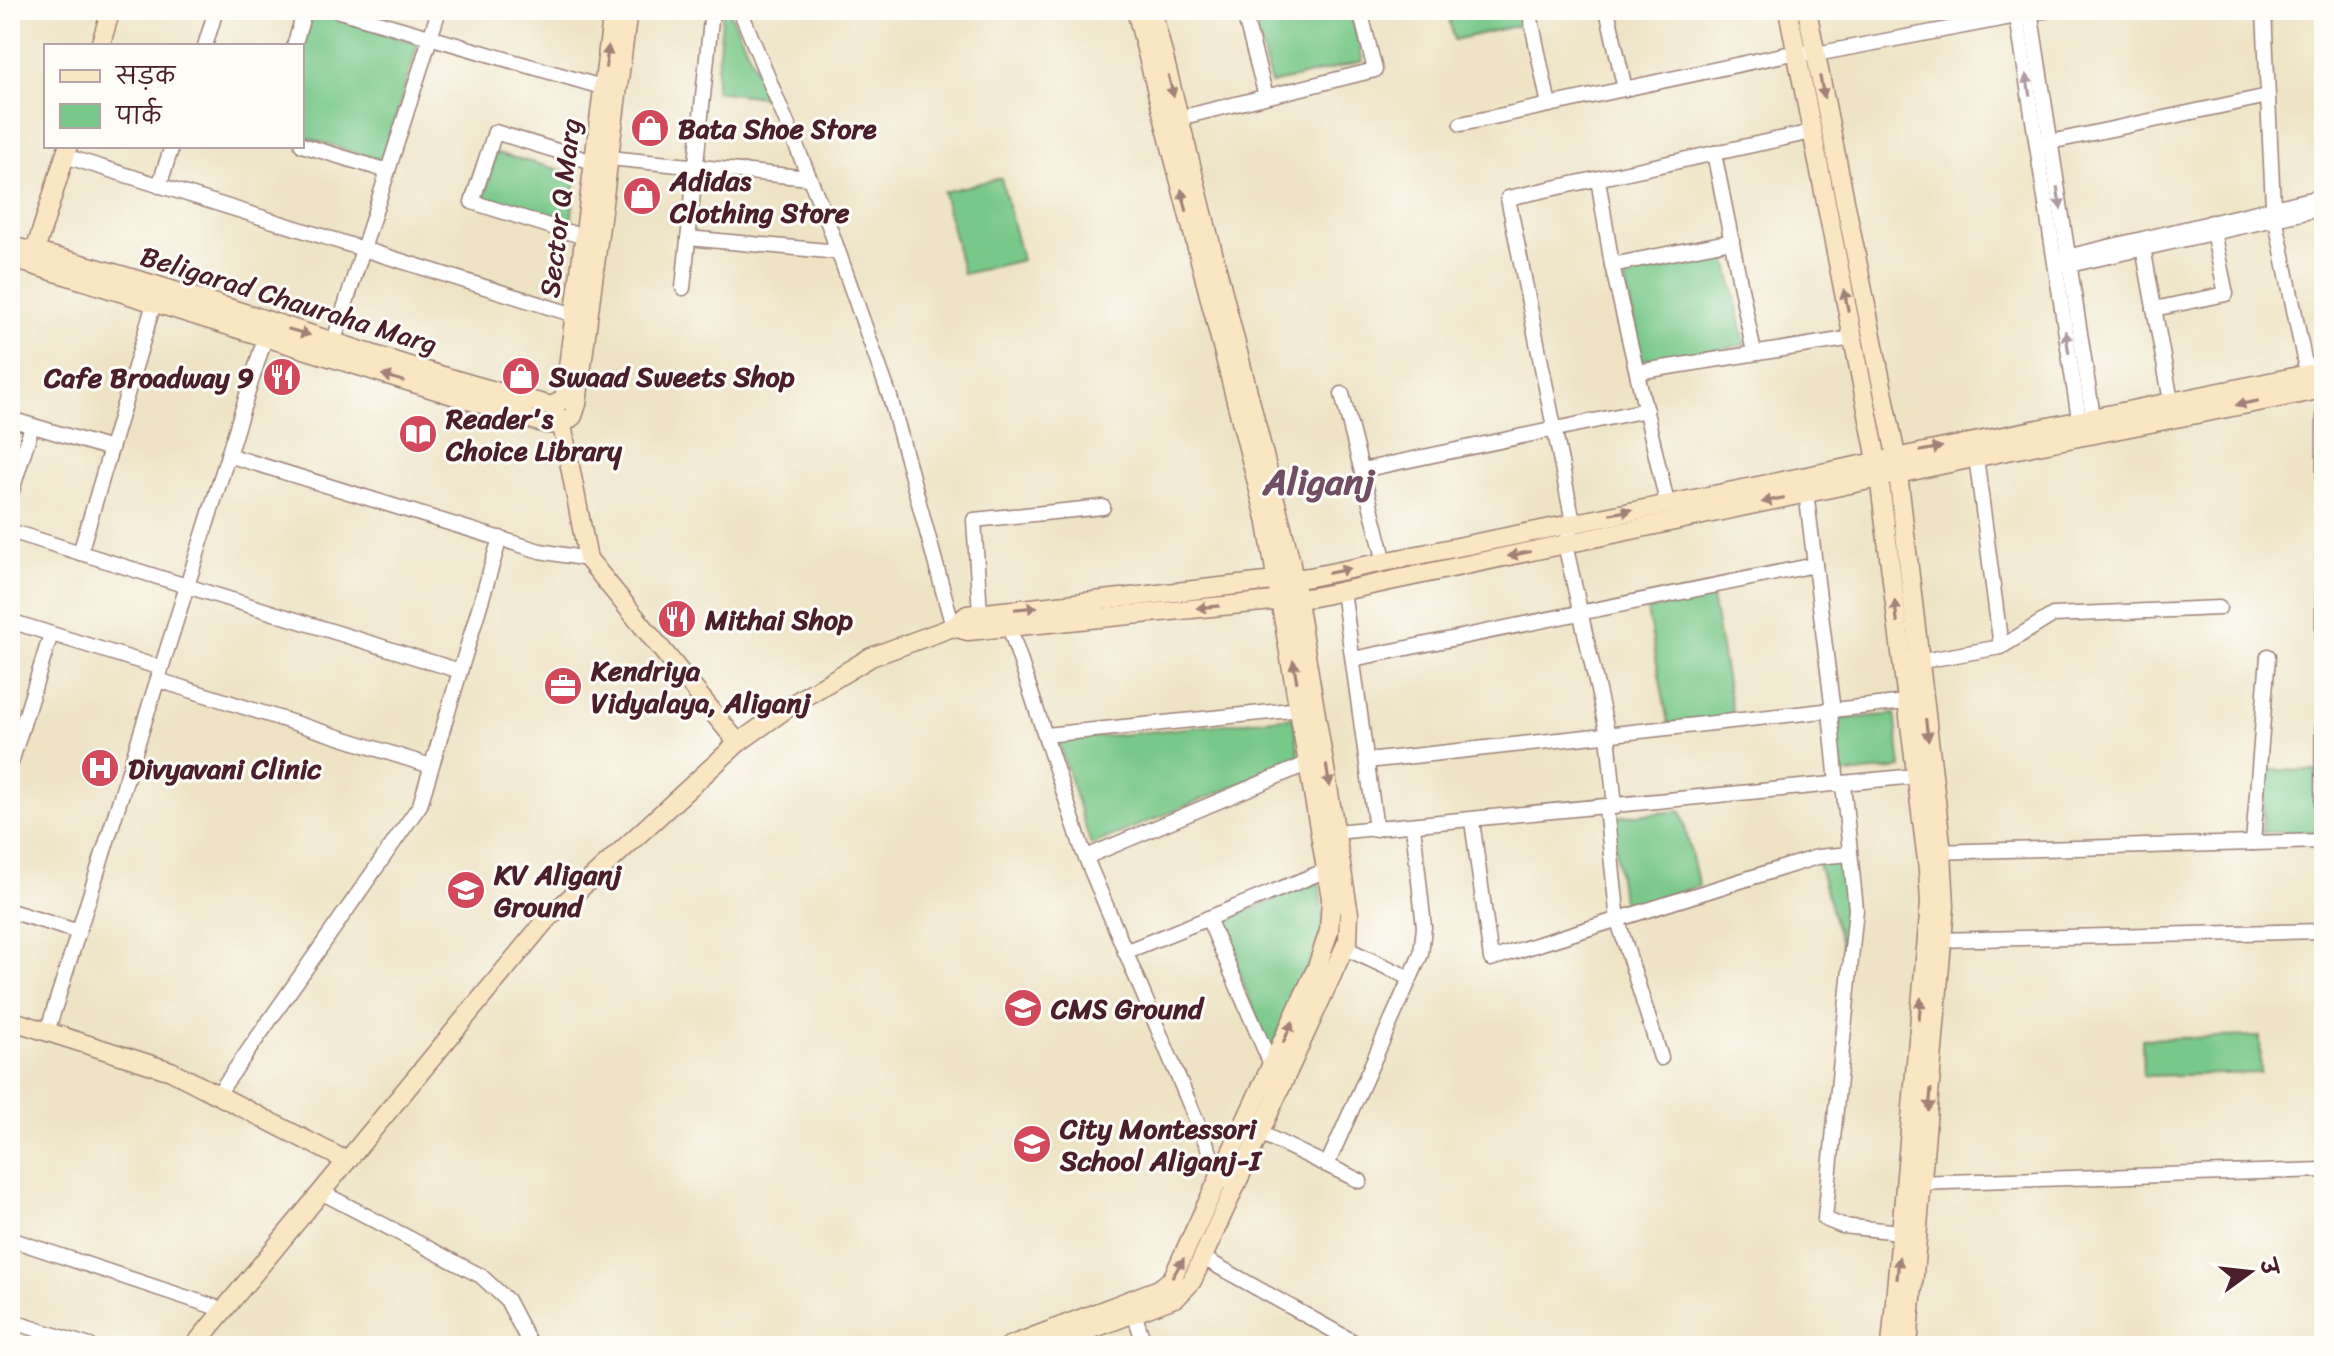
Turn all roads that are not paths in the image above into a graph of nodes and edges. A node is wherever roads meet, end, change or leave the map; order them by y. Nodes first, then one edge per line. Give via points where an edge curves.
1 (111, 10) edge
2 (216, 10) edge
3 (305, 10) edge
4 (336, 10) edge
5 (439, 10) edge
6 (712, 10) edge
7 (740, 10) edge
8 (1136, 10) edge
9 (1152, 10) edge
10 (1243, 10) edge
11 (1360, 10) edge
12 (1529, 10) edge
13 (1607, 10) edge
14 (1788, 10) edge
15 (1807, 10) edge
16 (2049, 10) edge
17 (2264, 10) edge
18 (615, 12) edge
19 (2023, 12) edge
20 (430, 40) junction
21 (101, 44) edge
22 (206, 44) edge
23 (295, 44) edge
24 (1797, 52) junction
25 (1816, 54) junction
26 (1625, 89) junction
27 (610, 90) junction
28 (1266, 96) junction
29 (2268, 96) junction
30 (1549, 105) junction
31 (1179, 118) junction
32 (1461, 124) dead end
33 (1812, 132) junction
34 (2044, 144) junction
35 (304, 146) edge
36 (171, 148) edge
37 (66, 151) edge
38 (1714, 153) junction
39 (601, 161) junction
40 (696, 167) junction
41 (388, 171) junction
42 (809, 178) junction
43 (1598, 179) junction
44 (159, 186) junction
45 (2324, 196) edge
46 (2324, 208) edge
47 (2274, 211) junction
48 (2212, 226) junction
49 (584, 237) junction
50 (688, 238) junction
51 (1732, 241) junction
52 (2142, 242) junction
53 (10, 246) edge
54 (363, 249) junction
55 (838, 252) junction
56 (10, 258) edge
57 (33, 258) junction
58 (2064, 261) junction
59 (1612, 265) junction
60 (683, 288) dead end
61 (156, 295) junction
62 (2154, 309) junction
63 (581, 317) junction
64 (268, 331) junction
65 (1226, 335) junction
66 (1853, 338) junction
67 (331, 350) junction
68 (1754, 353) junction
69 (1637, 372) junction
70 (2318, 372) edge
71 (2324, 388) edge
72 (1342, 394) dead end
73 (2171, 401) junction
74 (552, 406) junction
75 (2324, 406) edge
76 (1646, 410) junction
77 (2086, 418) junction
78 (10, 419) edge
79 (562, 425) junction
80 (32, 426) junction
81 (1554, 430) junction
82 (111, 449) junction
83 (1975, 449) junction
84 (228, 455) junction
85 (1888, 467) junction
86 (1362, 470) junction
87 (1805, 484) junction
88 (10, 497) edge
89 (1667, 503) junction
90 (1103, 507) dead end
91 (1573, 522) junction
92 (10, 531) edge
93 (500, 538) junction
94 (1565, 544) junction
95 (80, 553) junction
96 (588, 559) junction
97 (1385, 562) junction
98 (1815, 565) junction
99 (1286, 580) junction
100 (187, 587) junction
101 (1343, 591) junction
102 (1290, 600) junction
103 (2219, 608) dead end
104 (980, 613) junction
105 (1581, 615) junction
106 (10, 621) edge
107 (1009, 626) junction
108 (953, 627) junction
109 (51, 634) junction
110 (2001, 647) junction
111 (2268, 656) dead end
112 (1353, 659) junction
113 (1911, 664) junction
114 (460, 671) junction
115 (160, 674) junction
116 (1915, 701) junction
117 (1301, 709) junction
118 (1831, 712) junction
119 (1045, 735) junction
120 (1608, 735) junction
121 (738, 743) junction
122 (1367, 761) junction
123 (1309, 763) junction
124 (10, 766) edge
125 (431, 766) junction
126 (1924, 775) junction
127 (1840, 784) junction
128 (1611, 808) junction
129 (1472, 821) junction
130 (1413, 826) junction
131 (1376, 829) junction
132 (1329, 833) junction
133 (2323, 841) edge
134 (2253, 843) junction
135 (1934, 852) junction
136 (1850, 854) junction
137 (1086, 857) junction
138 (1327, 870) junction
139 (10, 911) edge
140 (1208, 918) junction
141 (1618, 921) junction
142 (2324, 931) edge
143 (79, 932) junction
144 (1934, 940) junction
145 (1345, 948) junction
146 (1125, 952) junction
147 (1410, 978) junction
148 (10, 1020) edge
149 (47, 1032) junction
150 (1661, 1058) dead end
151 (1272, 1067) junction
152 (218, 1094) junction
153 (1253, 1129) junction
154 (347, 1161) junction
155 (1327, 1165) junction
156 (2324, 1170) edge
157 (1360, 1181) dead end
158 (1914, 1183) junction
159 (1228, 1184) junction
160 (321, 1192) junction
161 (1901, 1232) junction
162 (10, 1239) edge
163 (1203, 1258) junction
164 (1132, 1307) junction
165 (224, 1310) junction
166 (10, 1321) edge
167 (90, 1346) edge
168 (194, 1346) edge
169 (531, 1346) edge
170 (1009, 1346) edge
171 (1047, 1346) edge
172 (1145, 1346) edge
173 (1361, 1346) edge
174 (1891, 1346) edge
175 (1908, 1346) edge

1 - 21 street
2 - 22 street
3 - 23 street
4 - 20 street
5 - 20 street
6 - 40 street
7 - 42 street
65 -> 8 street
9 -> 31 street
10 - 28 street
11 - 28 street via 1375,70
12 - 30 street
13 - 26 street
14 - 24 street
15 - 25 street
16 - 19 street
17 - 29 street
18 - 27 street
19 - 25 street
19 - 34 street
20 - 27 street
20 - 41 street
24 - 25 street
24 - 26 street
24 - 33 street
25 -> 85 street
26 - 30 street
27 - 39 street
28 - 31 street
29 - 34 street
29 - 47 street
30 - 32 street
31 - 65 street
33 - 38 street
66 -> 33 street
34 - 58 street
35 - 41 street
36 - 44 street
37 - 44 street
37 - 57 street
38 - 43 street
38 - 51 street
39 - 40 street
39 - 49 street, Sector Q Marg
39 - 49 street via 495,132 472,202
39 - 63 street
40 - 42 street
40 - 50 street
41 - 54 street
42 - 55 street
43 - 59 street
43 - 81 street via 1508,198
44 - 54 street
45 - 47 street
46 - 47 street
47 - 48 street
47 - 70 street
48 - 52 street
48 - 62 street via 2226,294
49 - 63 street, Sector Q Marg
50 - 55 street
50 - 60 street
51 - 59 street
51 - 68 street
52 - 58 street
52 - 62 street
53 - 57 street, Beligarad Chauraha Marg
54 - 63 street
54 - 67 street
55 - 108 street via 890,397
56 - 57 street
57 - 61 street, Beligarad Chauraha Marg
58 - 77 street
59 - 69 street
61 - 64 street, Beligarad Chauraha Marg
61 - 82 street
62 - 73 street
63 - 74 street, Sector Q Marg via 564,399
63 - 79 street via 577,404
64 - 67 street, Beligarad Chauraha Marg
64 - 84 street
65 - 99 street via 1266,518
66 - 68 street
66 - 85 street
67 - 74 street, Beligarad Chauraha Marg
79 -> 67 street
68 - 69 street
69 - 76 street
70 - 71 street
70 - 73 street
71 -> 83 street
72 - 86 street
73 - 77 street
74 - 79 street
75 - 133 street
76 - 81 street
76 - 89 street
77 - 83 street
78 - 80 street
79 - 96 street
80 - 82 street
80 - 88 street
81 - 86 street
81 - 91 street
82 - 95 street
83 - 85 street
83 - 110 street
84 - 93 street
84 - 100 street
85 - 87 street
85 - 113 street
86 - 97 street
87 - 89 street
87 -> 94 street
87 - 98 street
91 -> 89 street
90 - 104 street via 974,520
91 - 94 street
91 - 97 street
92 - 95 street
93 - 96 street
93 - 114 street
94 -> 101 street
94 - 105 street
95 - 100 street
96 - 121 street
99 -> 97 street
98 - 105 street
98 - 118 street
99 - 102 street
104 -> 99 street
100 - 114 street
100 - 115 street
101 - 102 street
101 - 112 street
102 -> 107 street
117 -> 102 street
102 -> 132 street
103 - 110 street via 2053,615
104 - 108 street via 967,615
105 - 112 street
105 - 120 street
106 - 109 street
107 - 108 street via 968,631
107 - 119 street
108 - 121 street via 871,657
109 - 115 street
109 - 124 street
110 - 113 street
111 - 134 street
112 - 122 street
113 - 116 street
114 - 125 street
115 - 125 street
115 - 143 street
116 - 118 street
116 - 126 street
117 - 119 street
117 - 123 street
118 - 120 street
118 - 127 street
119 - 137 street
120 - 122 street
120 - 128 street
121 - 154 street via 546,920
122 - 131 street
123 - 132 street
123 - 137 street
125 - 152 street via 420,805
126 - 127 street
126 - 135 street
127 - 128 street
127 - 136 street
128 - 129 street
128 - 141 street
129 - 130 street
129 - 141 street via 1491,959
130 - 131 street
130 - 147 street via 1424,927 1421,954
131 - 132 street
132 - 138 street
132 - 145 street via 1349,913
133 - 134 street
134 - 135 street
135 - 144 street
136 - 141 street via 1817,857
136 - 161 street via 1856,909 1825,1219 1842,1226
137 - 146 street
138 - 140 street
151 -> 138 street via 1329,931
139 - 143 street
140 - 146 street
140 - 151 street
141 - 150 street
142 - 144 street
143 - 149 street
144 - 158 street
145 - 147 street
145 - 153 street
146 - 159 street
147 - 155 street
148 - 149 street
149 - 152 street via 171,1071
151 - 153 street
152 - 154 street
153 - 155 street
153 - 159 street
154 - 160 street
155 - 157 street
156 - 158 street
158 - 161 street
158 - 175 street
159 - 163 street
164 -> 159 street via 1172,1279
160 - 165 street
160 - 169 street via 481,1276 507,1300
174 -> 161 street
162 - 165 street
163 - 164 street via 1177,1297
163 - 173 street
164 - 170 street
164 - 171 street
164 - 172 street
165 - 168 street
166 - 167 street

